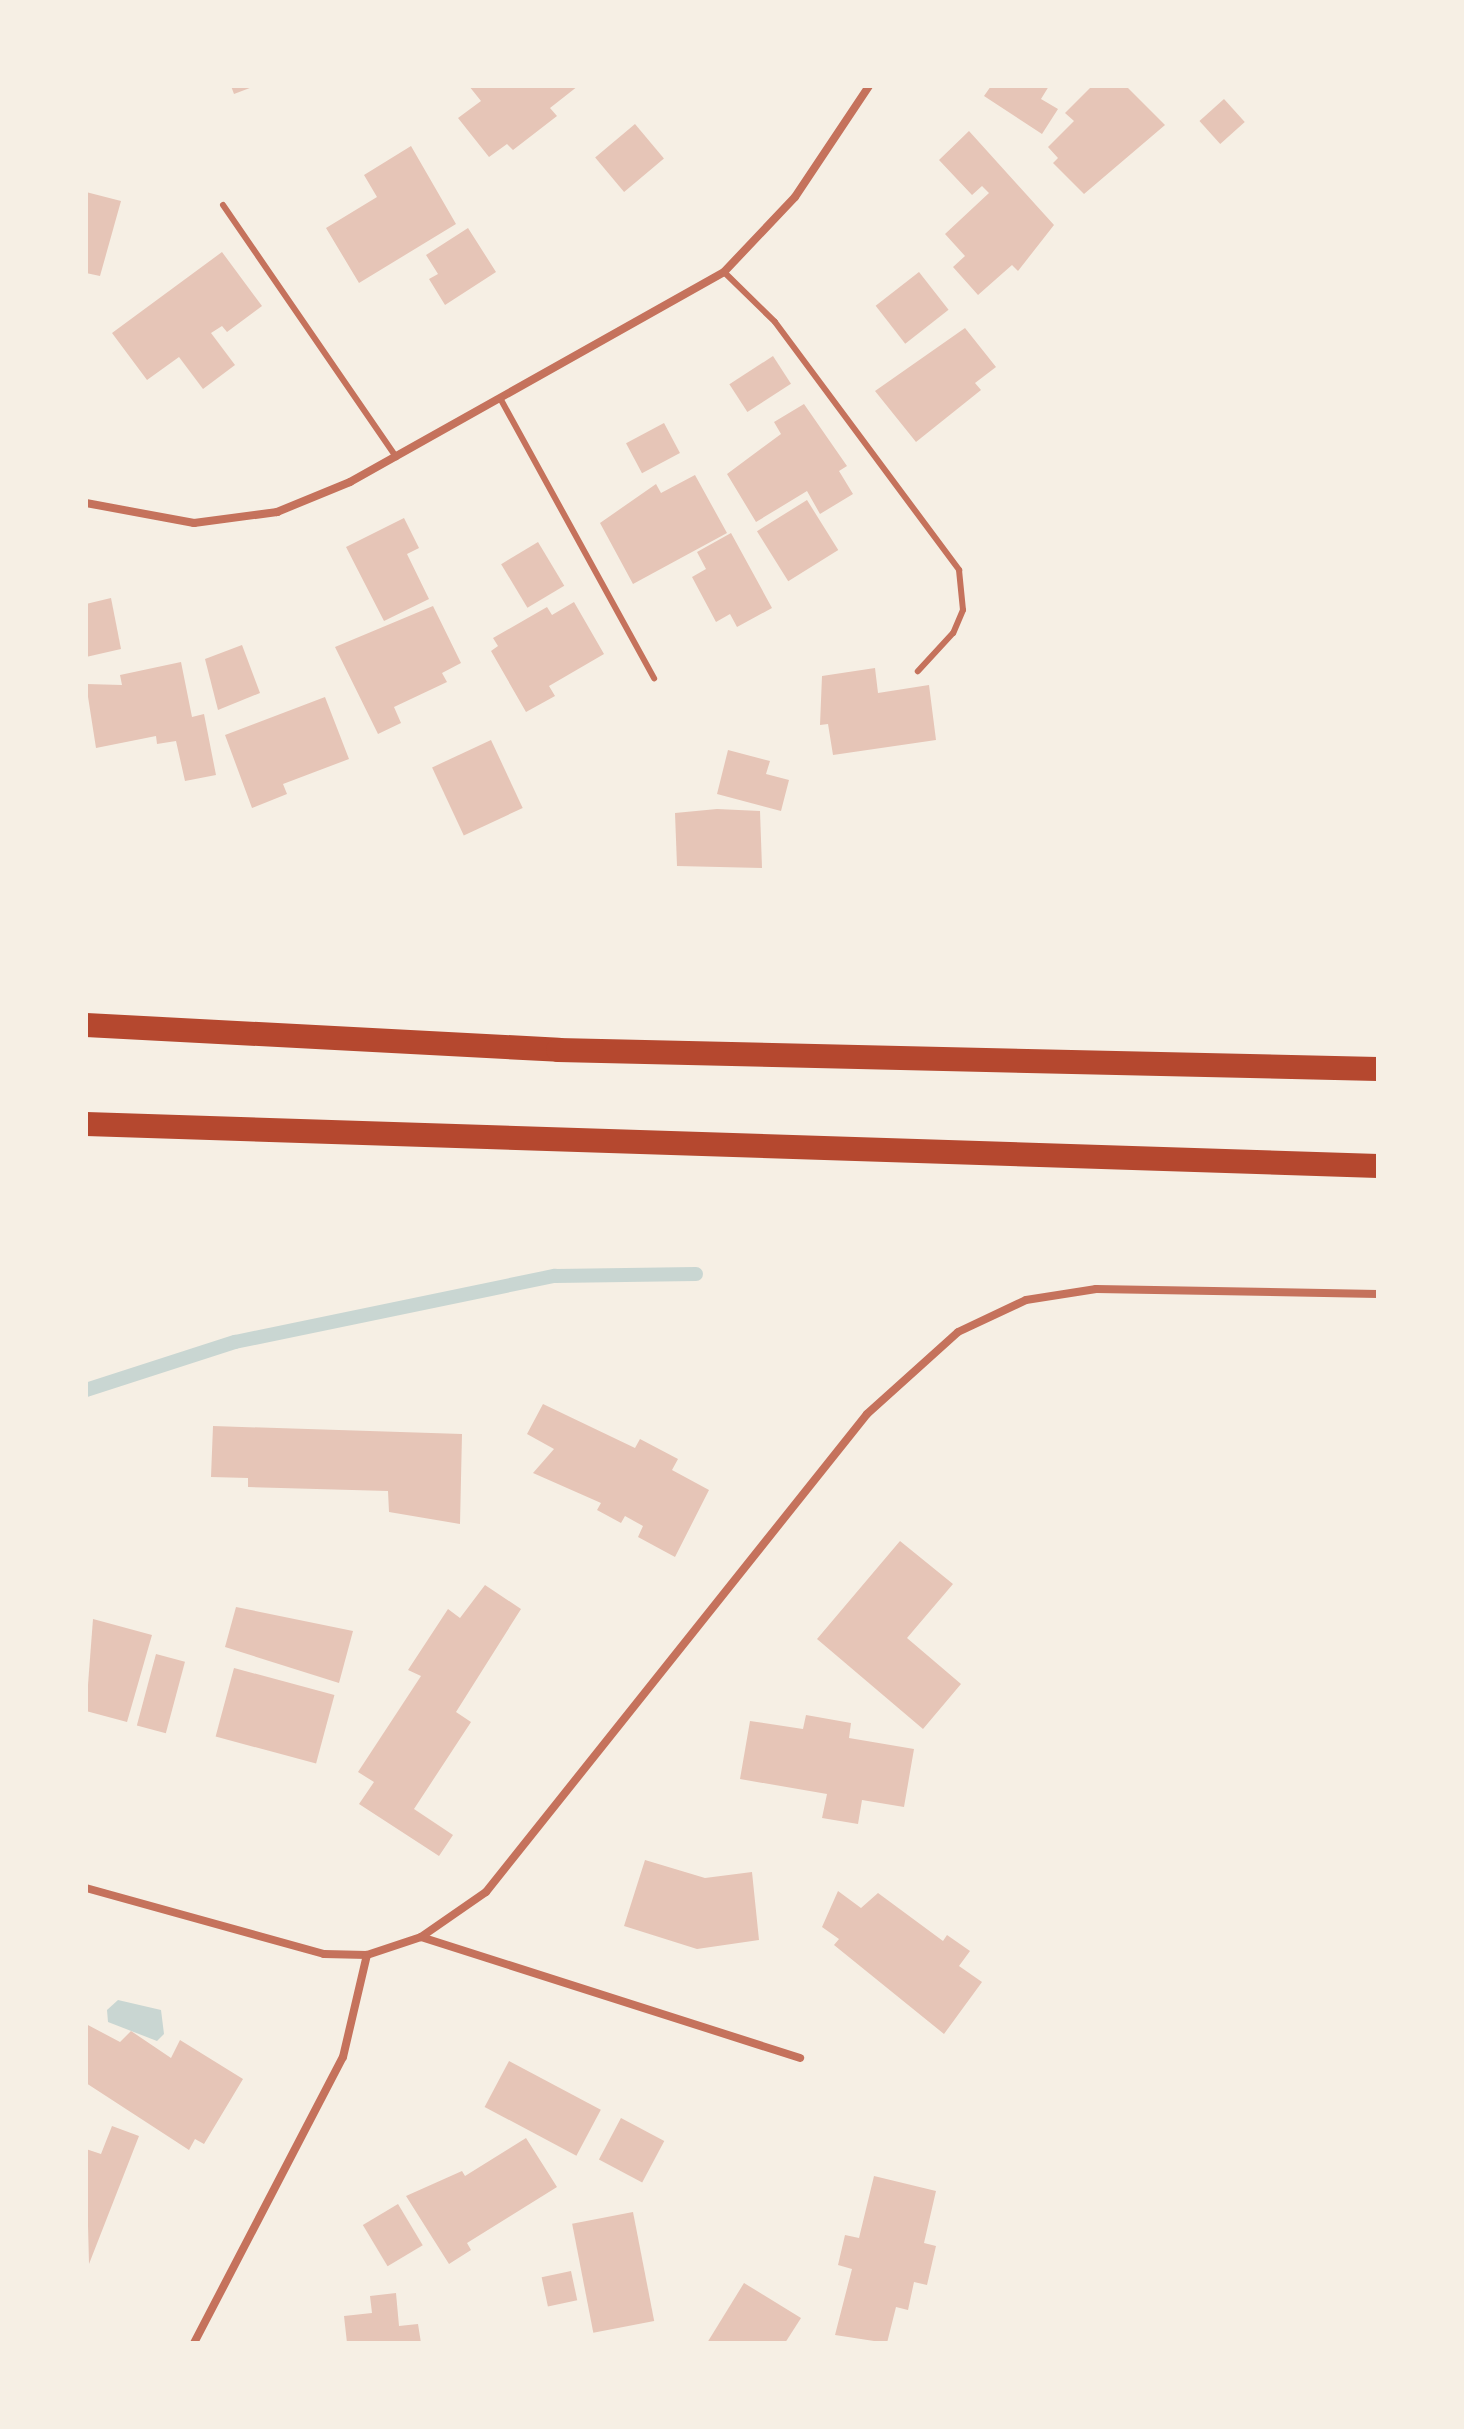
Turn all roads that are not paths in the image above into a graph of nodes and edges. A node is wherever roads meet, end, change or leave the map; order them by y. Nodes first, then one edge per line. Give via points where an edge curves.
1 (869, 86) edge
2 (223, 205) dead end
3 (724, 272) junction
4 (500, 398) junction
5 (396, 457) junction
6 (86, 503) edge
7 (918, 671) dead end
8 (654, 678) dead end
9 (86, 1025) edge
10 (1378, 1069) edge
11 (86, 1124) edge
12 (1378, 1166) edge
13 (1378, 1294) edge
14 (86, 1888) edge
15 (421, 1937) junction
16 (367, 1955) junction
17 (800, 2058) dead end
18 (194, 2343) edge

1 - 3 street via 795,197
2 - 5 lane
3 - 4 street
3 - 7 lane via 775,322 959,570 963,610 953,633
4 - 5 street
4 - 8 lane
5 - 6 street via 277,512 194,523
9 - 10 highway via 558,1050
11 - 12 highway
13 - 15 street via 1096,1289 1026,1300 958,1332 867,1414 486,1892
14 - 16 street via 274,1945
15 - 16 street
15 - 17 street
16 - 18 street via 343,2057

